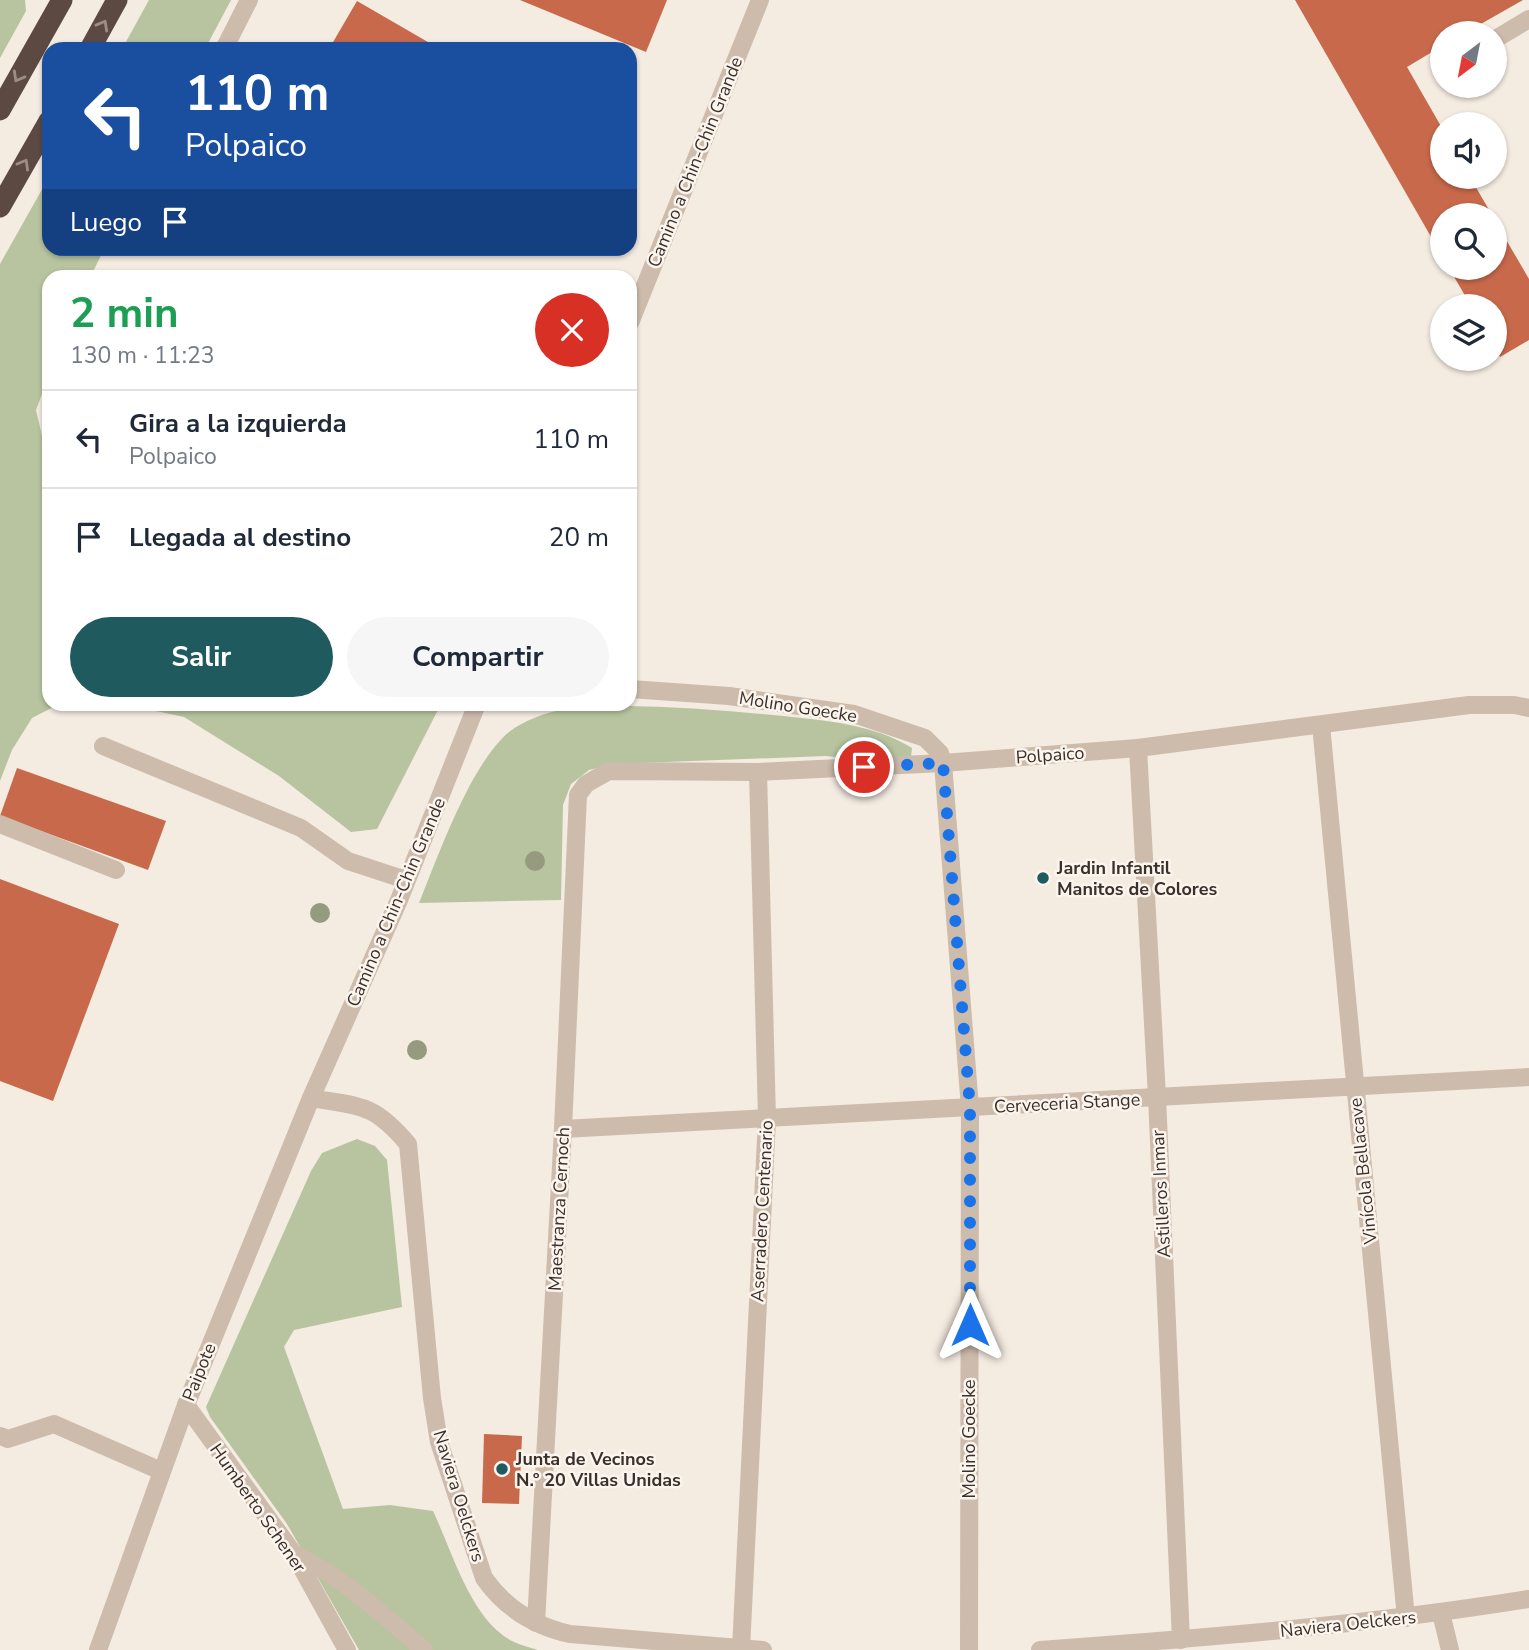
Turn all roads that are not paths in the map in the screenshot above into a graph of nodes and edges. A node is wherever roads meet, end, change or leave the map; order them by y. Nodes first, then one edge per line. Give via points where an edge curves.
1 (117, 0) edge
2 (249, 0) edge
3 (760, 0) edge
4 (60, 1) edge
5 (1529, 19) edge
6 (1507, 32) edge
7 (94, 42) edge
8 (228, 42) edge
9 (0, 110) edge
10 (42, 133) edge
11 (0, 207) edge
12 (637, 306) edge
13 (637, 689) edge
14 (1529, 708) edge
15 (474, 711) edge
16 (1321, 725) junction
17 (103, 746) dead end
18 (1138, 748) junction
19 (943, 763) junction
20 (758, 772) junction
21 (578, 795) joint
22 (0, 824) edge
23 (116, 870) dead end
24 (407, 880) junction
25 (1529, 1077) edge
26 (1355, 1088) junction
27 (1157, 1097) junction
28 (311, 1098) junction
29 (970, 1108) junction
30 (767, 1119) junction
31 (563, 1129) junction
32 (186, 1405) junction
33 (0, 1436) edge
34 (161, 1471) junction
35 (294, 1554) junction
36 (1529, 1599) edge
37 (1441, 1613) junction
38 (1406, 1618) junction
39 (536, 1623) junction
40 (1181, 1640) junction
41 (1240, 1643) edge
42 (609, 1644) edge
43 (741, 1649) edge
44 (98, 1650) edge
45 (347, 1650) edge
46 (424, 1650) edge
47 (763, 1650) edge
48 (969, 1650) edge
49 (1040, 1650) edge
50 (1450, 1650) edge

7 -> 1 highway
2 - 8 street
3 - 12 street, Camino a Chin-Chin Grande
4 -> 9 highway
5 - 6 street
11 -> 10 highway
13 - 19 street, Molino Goecke via 729,696 854,714 925,738
14 - 16 street, Polpaico via 1469,705
15 - 24 street, Camino a Chin-Chin Grande
16 - 18 street, Polpaico
16 - 26 street, Vinícola Bellacave
17 - 24 street via 301,828 348,861
18 - 19 street, Polpaico
18 - 27 street, Astilleros Inmar
19 - 20 street, Polpaico
19 - 29 street, Molino Goecke
20 - 21 street, Polpaico via 609,771 586,784
20 - 30 street, Aserradero Centenario
21 - 31 street, Maestranza Cernoch
22 - 23 street
24 - 28 street, Camino a Chin-Chin Grande
25 - 26 street, Cerveceria Stange
26 - 27 street, Cerveceria Stange
26 - 38 street, Vinícola Bellacave
27 - 29 street, Cerveceria Stange
27 - 40 street, Astilleros Inmar
28 - 32 street, Paipote
28 - 39 street, Naviera Oelckers via 369,1108 408,1144 439,1442 484,1578 507,1604
29 - 30 street, Cerveceria Stange
29 - 48 street, Molino Goecke
30 - 31 street, Cerveceria Stange
30 - 43 street, Aserradero Centenario
31 - 39 street, Maestranza Cernoch
32 - 34 street, Paipote
32 - 35 street, Humberto Schener
33 - 34 street via 8,1439 54,1424
34 - 44 street, Paipote
35 - 45 street, Humberto Schener
35 - 46 street via 339,1579
36 - 37 street, Naviera Oelckers
37 - 38 street, Naviera Oelckers
37 - 50 street
38 - 41 street, Naviera Oelckers
39 - 42 street, Naviera Oelckers
40 - 41 street, Naviera Oelckers
40 - 49 street, Naviera Oelckers
42 - 43 street, Naviera Oelckers
43 - 47 street, Naviera Oelckers

